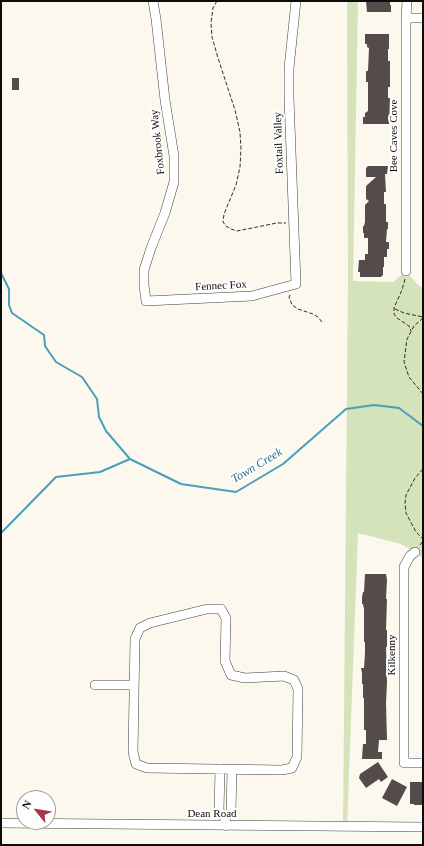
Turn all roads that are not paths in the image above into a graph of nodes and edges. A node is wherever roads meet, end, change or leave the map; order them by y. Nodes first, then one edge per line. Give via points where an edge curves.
1 (153, 1) edge
2 (296, 1) edge
3 (407, 1) edge
4 (406, 18) junction
5 (423, 18) edge
6 (406, 271) road end
7 (294, 285) joint
8 (146, 301) joint
9 (416, 552) dead end
10 (95, 684) dead end
11 (134, 686) junction
12 (423, 763) edge
13 (220, 769) junction
14 (232, 770) junction
15 (226, 822) junction
16 (1, 823) edge
17 (423, 827) edge

1 - 8 street, Foxbrook Way via 174,156 174,182 144,270
2 - 7 street, Foxtail Valley via 289,68
3 - 4 street, Bee Caves Cove
4 - 5 street
4 - 6 street, Bee Caves Cove
7 - 8 street, Fennec Fox via 252,296
9 - 12 street, Kilkenny via 410,556 404,567 404,763
10 - 11 street
11 - 13 street via 133,752 136,764 147,768
11 - 14 street via 135,639 140,628 150,623 207,609 221,609 226,618 225,661 231,675 245,678 284,676 294,680 298,689 297,757 292,768
13 - 14 street
13 - 15 street via 219,811
14 - 15 street via 231,812
15 - 16 street, Dean Road
15 - 17 street, Dean Road

